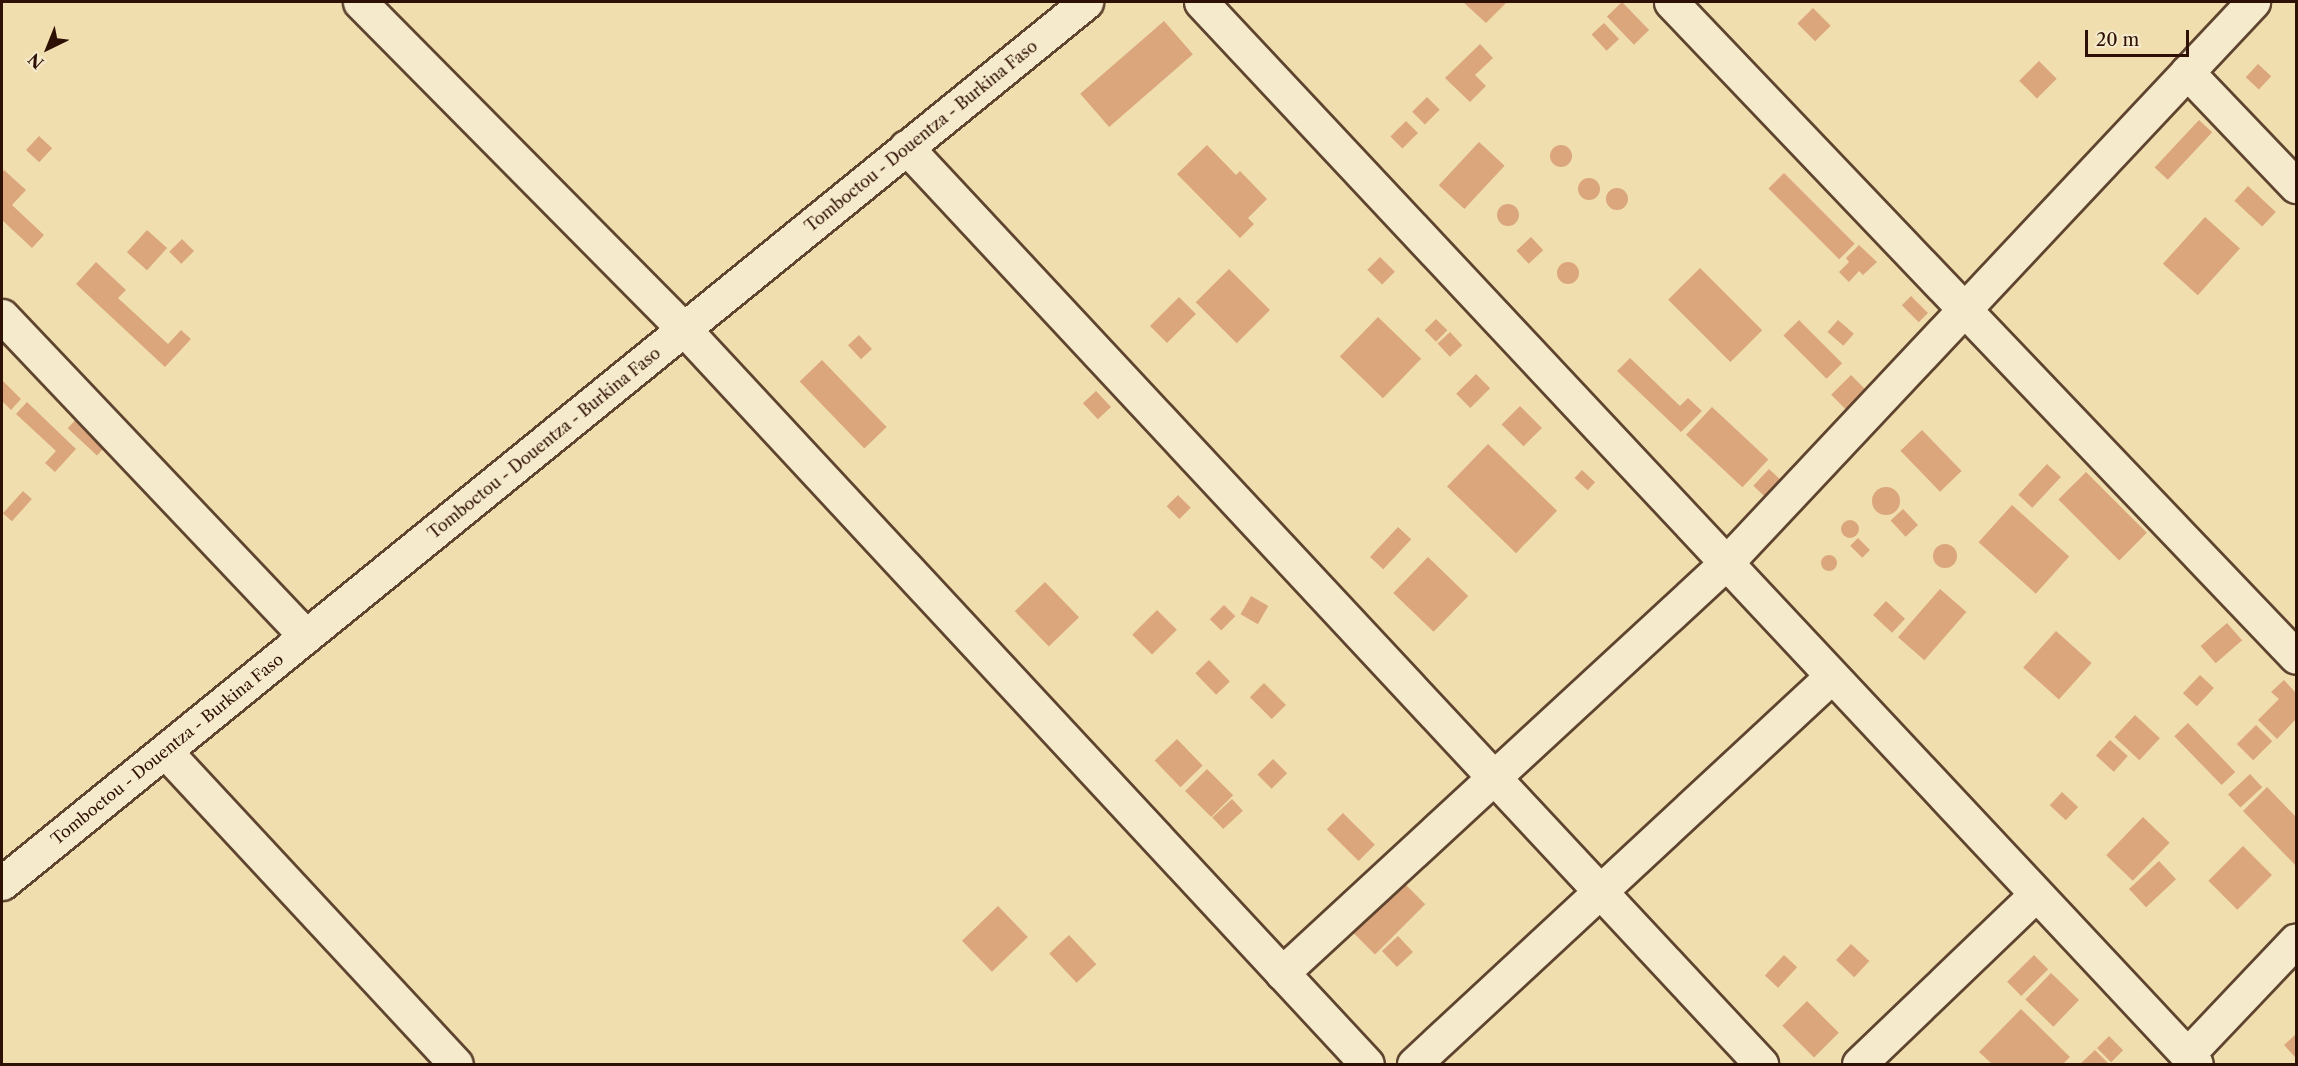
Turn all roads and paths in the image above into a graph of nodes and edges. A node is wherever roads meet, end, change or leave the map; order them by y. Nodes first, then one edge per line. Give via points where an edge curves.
1 (360, 2) edge
2 (1086, 2) edge
3 (1201, 2) edge
4 (1671, 2) edge
5 (2253, 2) edge
6 (2187, 72) junction
7 (906, 147) junction
8 (2296, 186) edge
9 (1965, 308) junction
10 (2, 316) edge
11 (684, 329) junction
12 (1726, 563) junction
13 (306, 636) junction
14 (2296, 657) edge
15 (1832, 676) junction
16 (165, 751) junction
17 (1494, 778) junction
18 (2, 884) edge
19 (1600, 892) junction
20 (2036, 894) junction
21 (2296, 940) edge
22 (1282, 973) junction
23 (2192, 1060) edge
24 (456, 1065) edge
25 (1367, 1065) edge
26 (1414, 1065) edge
27 (1761, 1065) edge
28 (1859, 1065) edge

1 - 11 street
2 - 7 street, Tomboctou - Douentza - Burkina Faso
3 - 12 street
4 - 9 street
5 - 6 street
6 - 8 street
6 - 9 street
7 - 11 street, Tomboctou - Douentza - Burkina Faso
7 - 17 street
9 - 12 street
9 - 14 street
10 - 13 street
11 - 13 street, Tomboctou - Douentza - Burkina Faso
11 - 22 street
12 - 15 street
12 - 17 street
13 - 16 street, Tomboctou - Douentza - Burkina Faso
15 - 19 street
15 - 20 street
16 - 18 street, Tomboctou - Douentza - Burkina Faso
16 - 24 street
17 - 19 street
17 - 22 street
19 - 26 street
19 - 27 street
20 - 23 street
20 - 28 street
21 - 23 street
22 - 25 street

